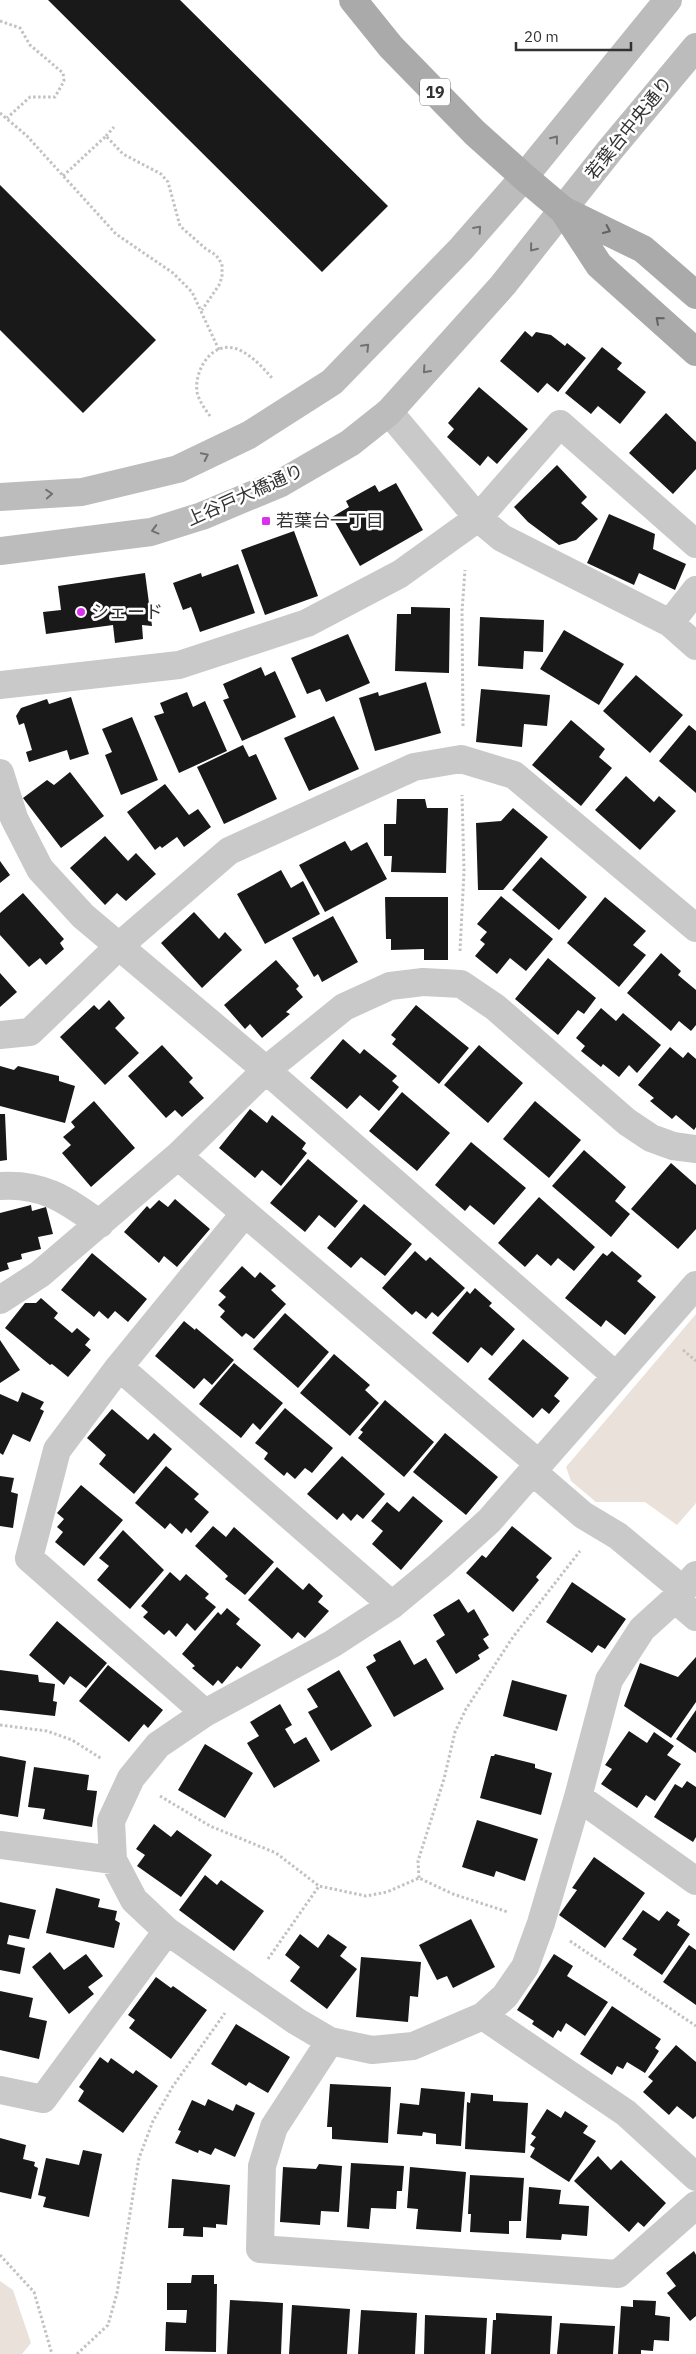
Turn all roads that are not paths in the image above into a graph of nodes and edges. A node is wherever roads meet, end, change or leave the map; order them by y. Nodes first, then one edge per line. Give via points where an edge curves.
1 (353, 0) edge
2 (668, 0) edge
3 (696, 47) edge
4 (524, 177) junction
5 (563, 210) junction
6 (696, 295) edge
7 (696, 352) edge
8 (388, 412) junction
9 (0, 497) edge
10 (478, 518) junction
11 (696, 544) edge
12 (0, 551) edge
13 (696, 590) edge
14 (670, 623) junction
15 (696, 646) edge
16 (0, 685) edge
17 (0, 773) edge
18 (696, 928) edge
19 (119, 946) junction
20 (0, 1035) edge
21 (266, 1070) junction
22 (696, 1149) edge
23 (178, 1156) junction
24 (0, 1186) edge
25 (246, 1214) junction
26 (100, 1224) junction
27 (696, 1285) edge
28 (0, 1300) edge
29 (119, 1367) junction
30 (616, 1375) junction
31 (535, 1468) junction
32 (685, 1588) edge
33 (392, 1605) junction
34 (696, 1617) edge
35 (204, 1713) junction
36 (578, 1797) junction
37 (0, 1845) edge
38 (113, 1860) junction
39 (696, 1881) edge
40 (167, 1931) junction
41 (483, 2016) junction
42 (330, 2041) junction
43 (0, 2090) edge
44 (696, 2177) edge
45 (696, 2205) edge

1 - 4 main road, 19 via 391,47 475,133
4 -> 2 street
3 - 5 street, 若葉台中央通り
4 - 5 main road, 19
9 -> 4 street via 82,492 178,469 249,435 332,382 461,249
5 -> 6 main road, 19 via 643,249
7 -> 5 main road, 19 via 600,265
5 -> 8 street, 上谷戸大橋通り via 503,285
8 - 10 street
8 -> 12 street, 上谷戸大橋通り via 350,443 281,483 202,516 151,532
10 - 11 street via 560,424
10 - 14 street via 502,538
10 - 16 street via 400,574 307,623 179,665
13 - 14 street
14 - 15 street
17 - 19 street via 14,818 40,869 83,916
18 - 19 street via 514,775 461,759 414,767 229,851
19 - 20 street via 30,1032
19 - 21 street
21 - 22 street via 344,1007 390,986 423,982 461,984 495,1007 627,1122 651,1138 673,1146
21 - 23 street
21 - 30 street
23 - 25 street
23 - 26 street
24 - 26 street via 20,1185 62,1197
25 - 29 street
25 - 31 street
26 - 28 street via 40,1274
27 - 30 street
29 - 33 street
29 - 35 street via 57,1450 29,1558
30 - 31 street
31 - 32 street via 583,1515 618,1536
31 - 33 street via 489,1522
32 - 34 street
32 - 36 street via 642,1629 609,1680
33 - 35 street via 332,1644
35 - 38 street via 158,1745 131,1778 111,1821
36 - 39 street
36 - 41 street via 525,1967 505,1996
37 - 38 street
38 - 40 street via 134,1900
40 - 42 street
40 - 43 street via 43,2099
41 - 42 street via 413,2046 372,2050
41 - 44 street via 626,2113
42 - 45 street via 274,2126 262,2166 260,2249 618,2274

